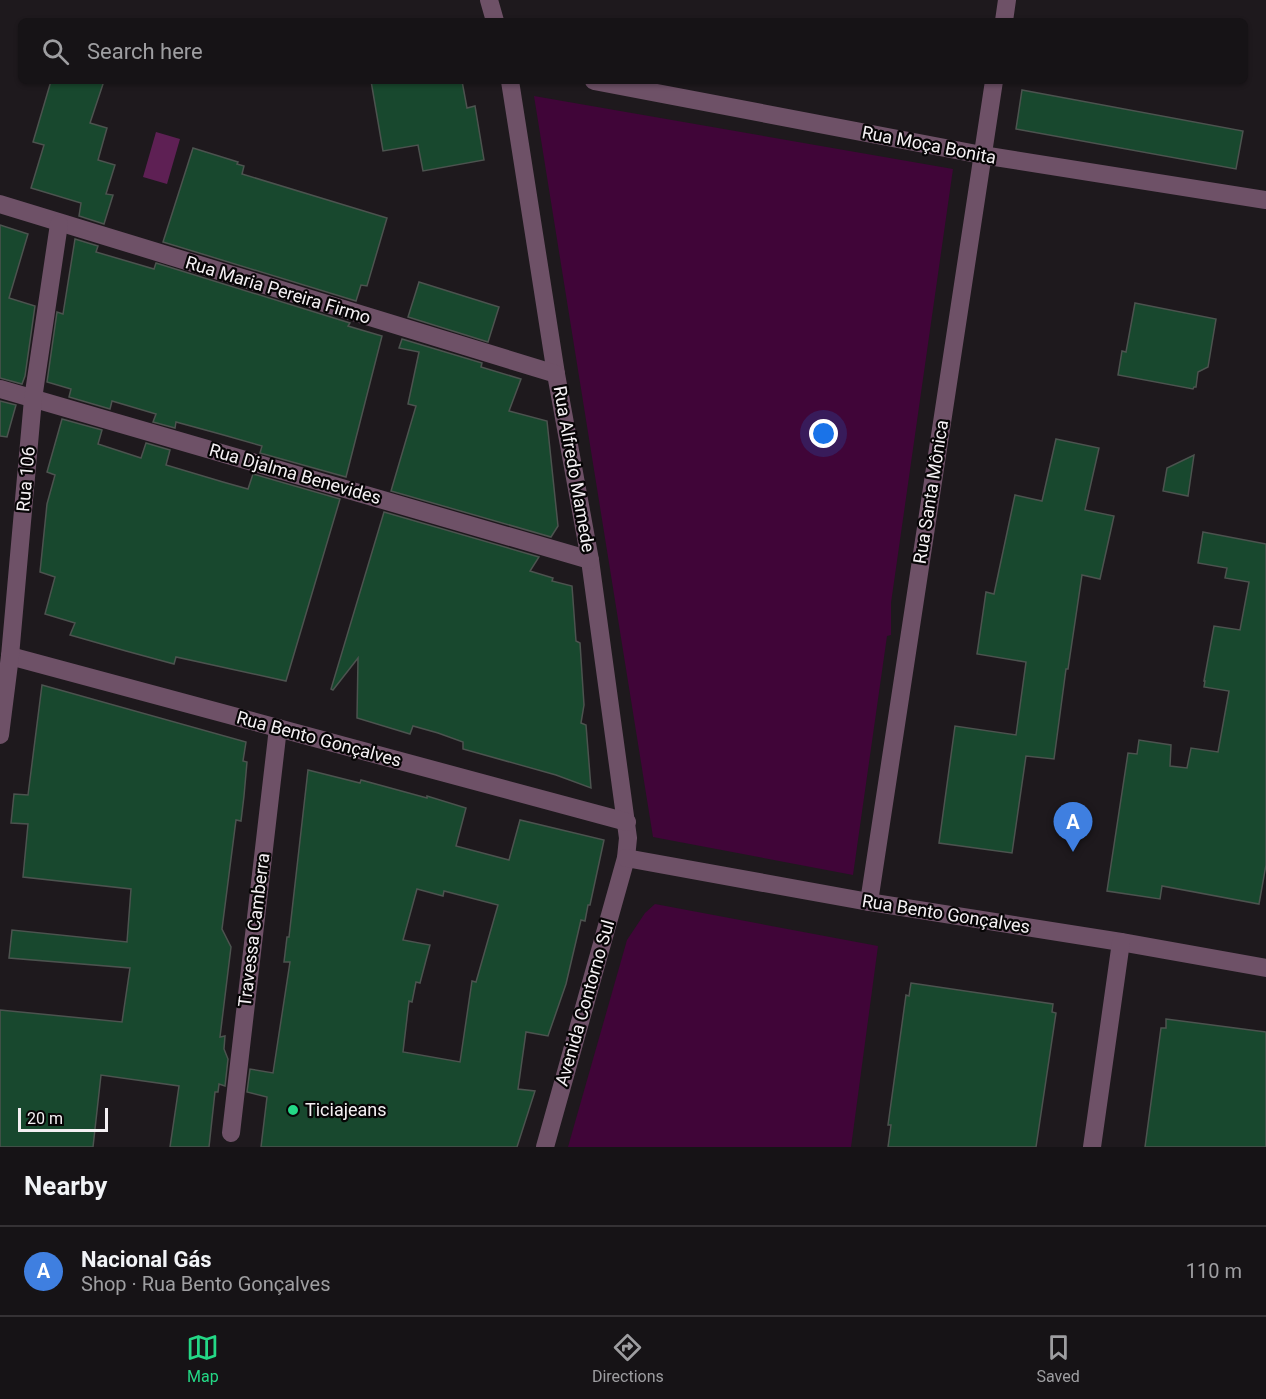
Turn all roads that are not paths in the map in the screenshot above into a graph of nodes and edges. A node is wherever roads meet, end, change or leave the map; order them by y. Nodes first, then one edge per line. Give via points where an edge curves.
1 (489, 0) edge
2 (1007, 0) edge
3 (494, 18) edge
4 (1004, 18) edge
5 (510, 84) edge
6 (610, 84) edge
7 (994, 84) edge
8 (982, 155) junction
9 (1266, 200) edge
10 (0, 204) edge
11 (59, 224) junction
12 (556, 374) junction
13 (0, 389) edge
14 (33, 399) junction
15 (590, 560) junction
16 (10, 656) junction
17 (278, 728) junction
18 (0, 735) edge
19 (627, 822) junction
20 (626, 858) junction
21 (869, 902) junction
22 (1121, 942) junction
23 (1266, 968) edge
24 (231, 1133) dead end
25 (544, 1147) edge
26 (1092, 1147) edge

1 - 3 street
2 - 4 street
5 - 12 street, Rua Alfredo Mamede
6 - 8 street, Rua Moça Bonita
7 - 8 street, Rua Santa Mônica
8 - 9 street, Rua Moça Bonita
8 - 21 street, Rua Santa Mônica
10 - 11 street, Rua Maria Pereira Firmo
11 - 12 street, Rua Maria Pereira Firmo
11 - 14 street, Rua 106
12 - 15 street, Rua Alfredo Mamede
13 - 14 street, Rua Djalma Benevides
14 - 15 street, Rua Djalma Benevides
14 - 16 street, Rua 106
15 - 19 street, Rua Alfredo Mamede
16 - 17 street, Rua Bento Gonçalves
16 - 18 street, Rua 106
17 - 19 street, Rua Bento Gonçalves
17 - 24 street, Travessa Camberra
19 - 20 street, Rua Alfredo Mamede
20 - 21 street, Rua Bento Gonçalves
20 - 25 street, Avenida Contorno Sul
21 - 22 street, Rua Bento Gonçalves
22 - 23 street, Rua Bento Gonçalves
22 - 26 street

